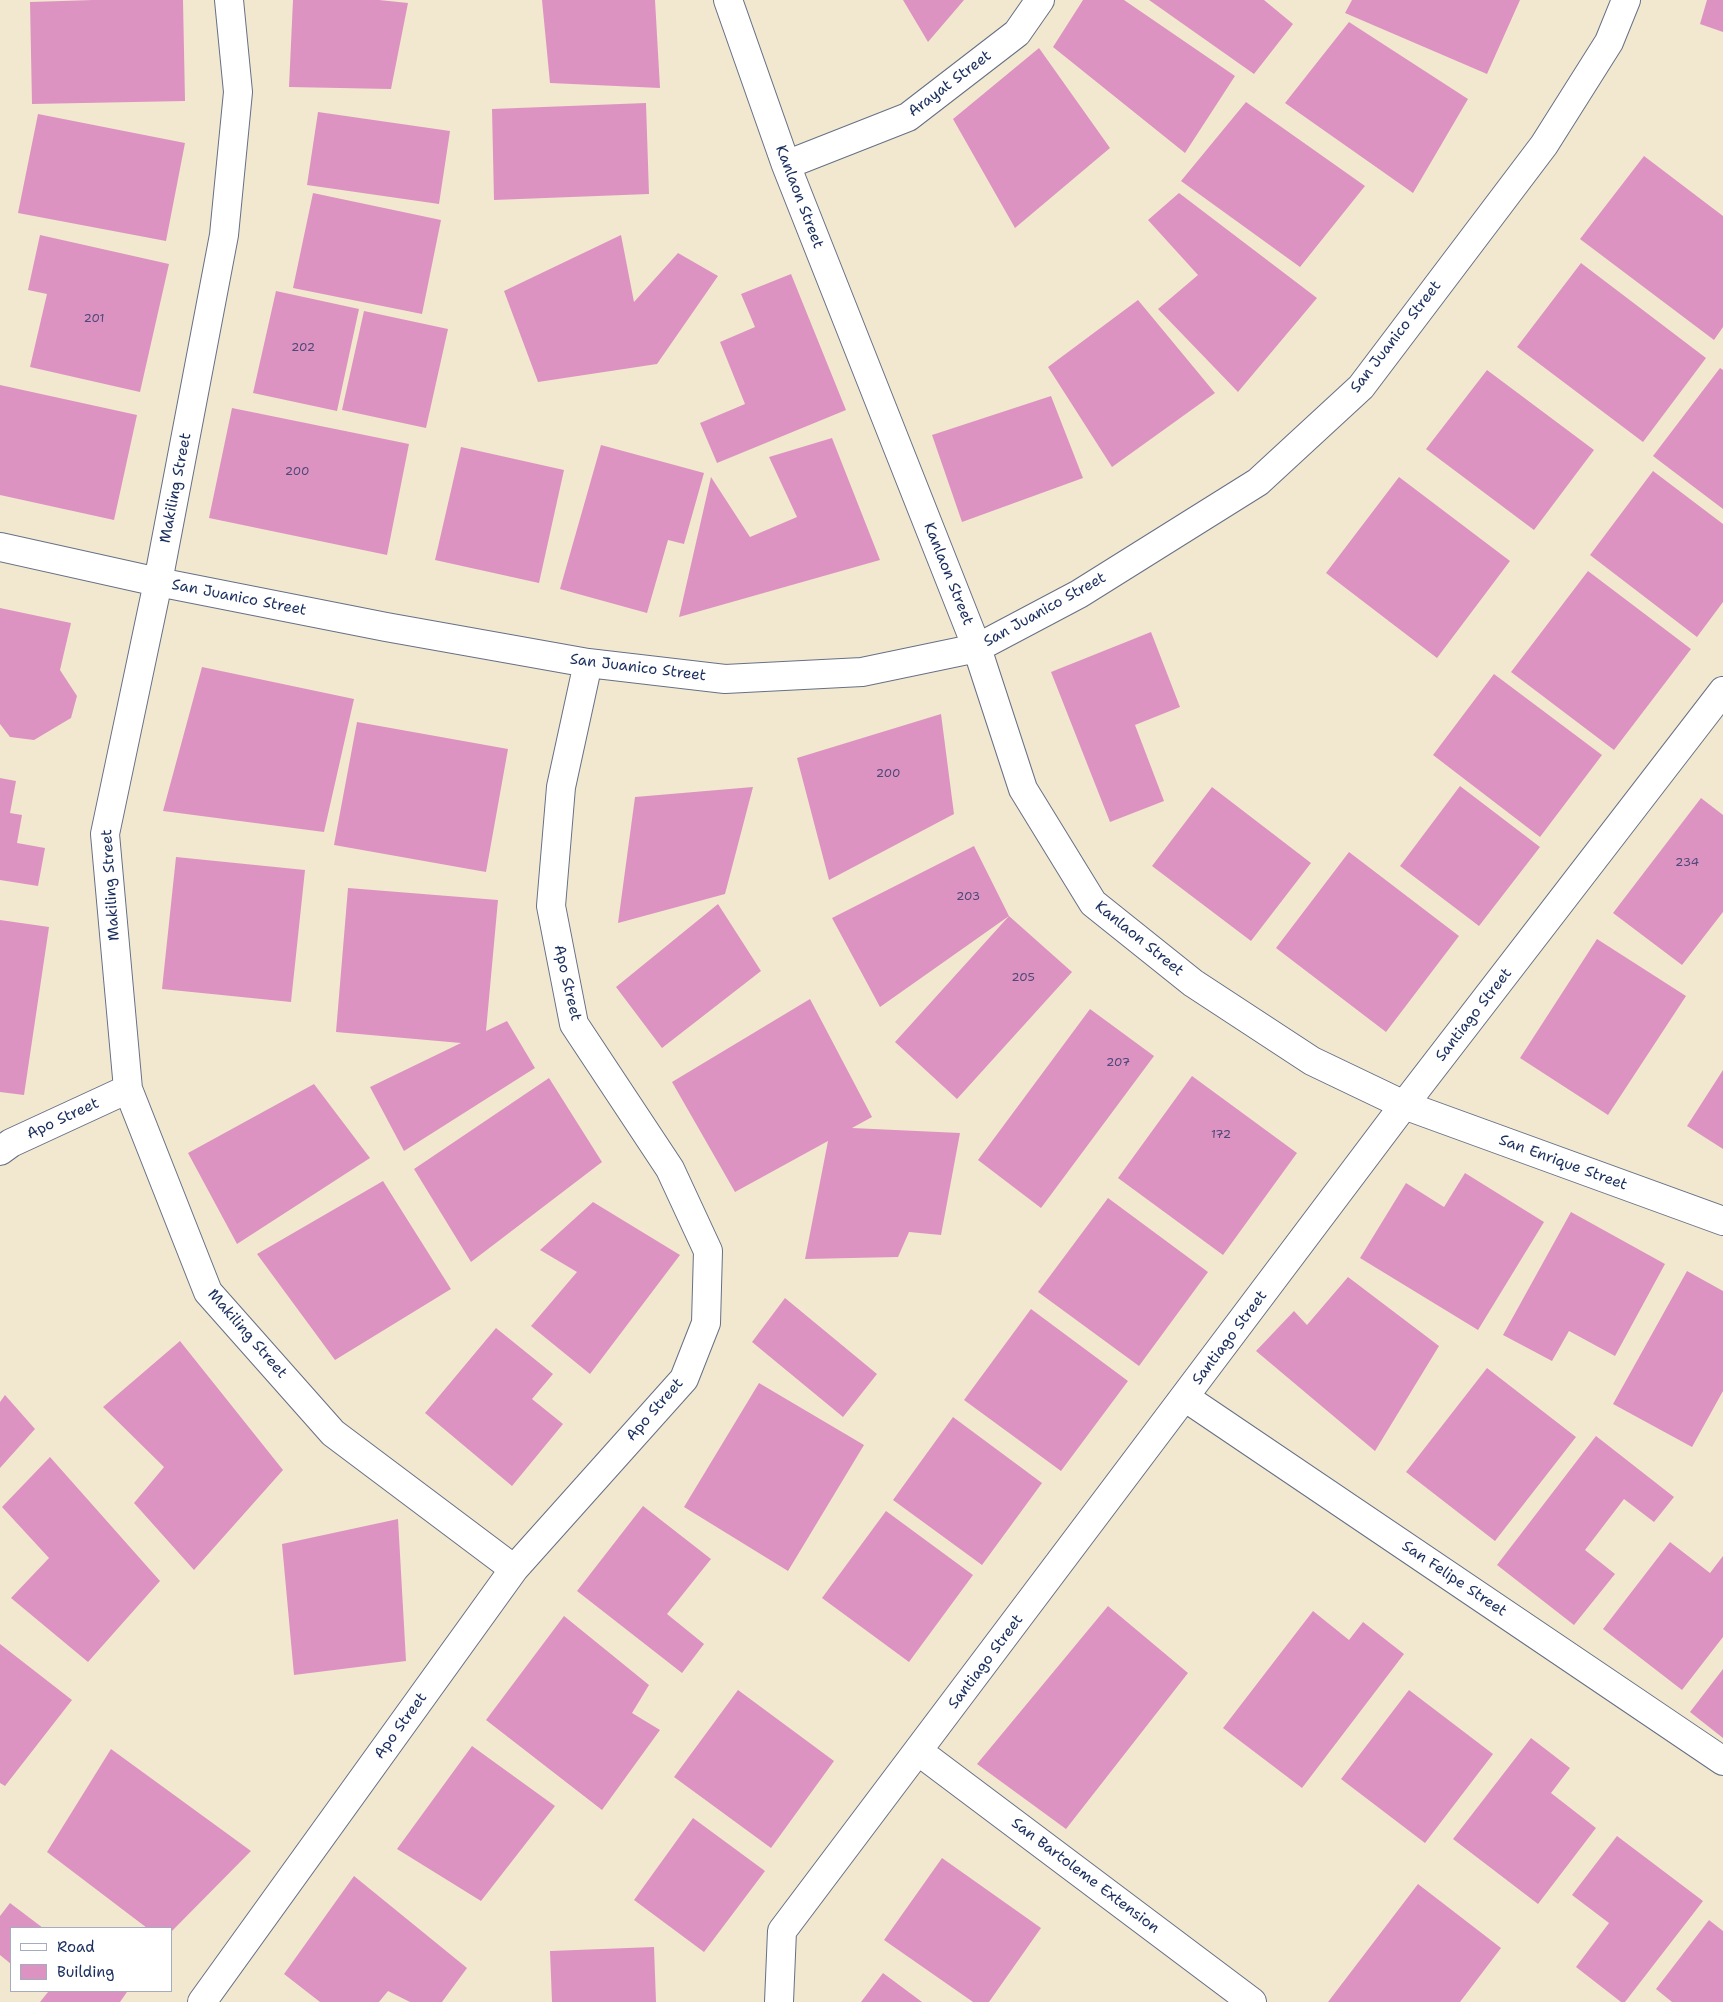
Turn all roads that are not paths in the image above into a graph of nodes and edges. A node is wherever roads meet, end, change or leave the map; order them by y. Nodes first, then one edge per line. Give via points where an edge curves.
1 (229, 0) edge
2 (728, 0) edge
3 (1040, 0) edge
4 (1626, 0) edge
5 (786, 165) junction
6 (0, 546) edge
7 (158, 582) junction
8 (977, 648) junction
9 (588, 663) junction
10 (1723, 691) edge
11 (128, 1089) junction
12 (1404, 1105) junction
13 (0, 1151) edge
14 (1723, 1221) edge
15 (1186, 1398) junction
16 (514, 1569) junction
17 (918, 1751) junction
18 (1723, 1761) edge
19 (202, 2002) edge
20 (779, 2002) edge
21 (1252, 2002) edge

1 - 7 street, Makiling Street via 238,92 224,235
2 - 5 street, Kanlaon Street
3 - 5 street, Arayat Street via 1017,33 908,116
4 - 8 street, San Juanico Street via 1609,42 1544,144 1360,387 1258,482 1079,594
5 - 8 street, Kanlaon Street
6 - 7 street, San Juanico Street
7 - 9 street, San Juanico Street
7 - 11 street, Makiling Street via 104,834
8 - 9 street, San Juanico Street via 862,672 725,679
8 - 12 street, Kanlaon Street via 1023,789 1093,903 1193,982 1312,1061
9 - 16 street, Apo Street via 561,787 551,906 574,1024 670,1169 708,1251 706,1323 684,1379
10 - 12 street, Santiago Street
11 - 13 street, Apo Street
11 - 16 street, Makiling Street via 208,1292 333,1433
12 - 14 street, San Enrique Street
12 - 15 street, Santiago Street
15 - 17 street, Santiago Street
15 - 18 street, San Felipe Street
16 - 19 street, Apo Street
17 - 20 street, Santiago Street via 782,1932
17 - 21 street, San Bartoleme Extension

